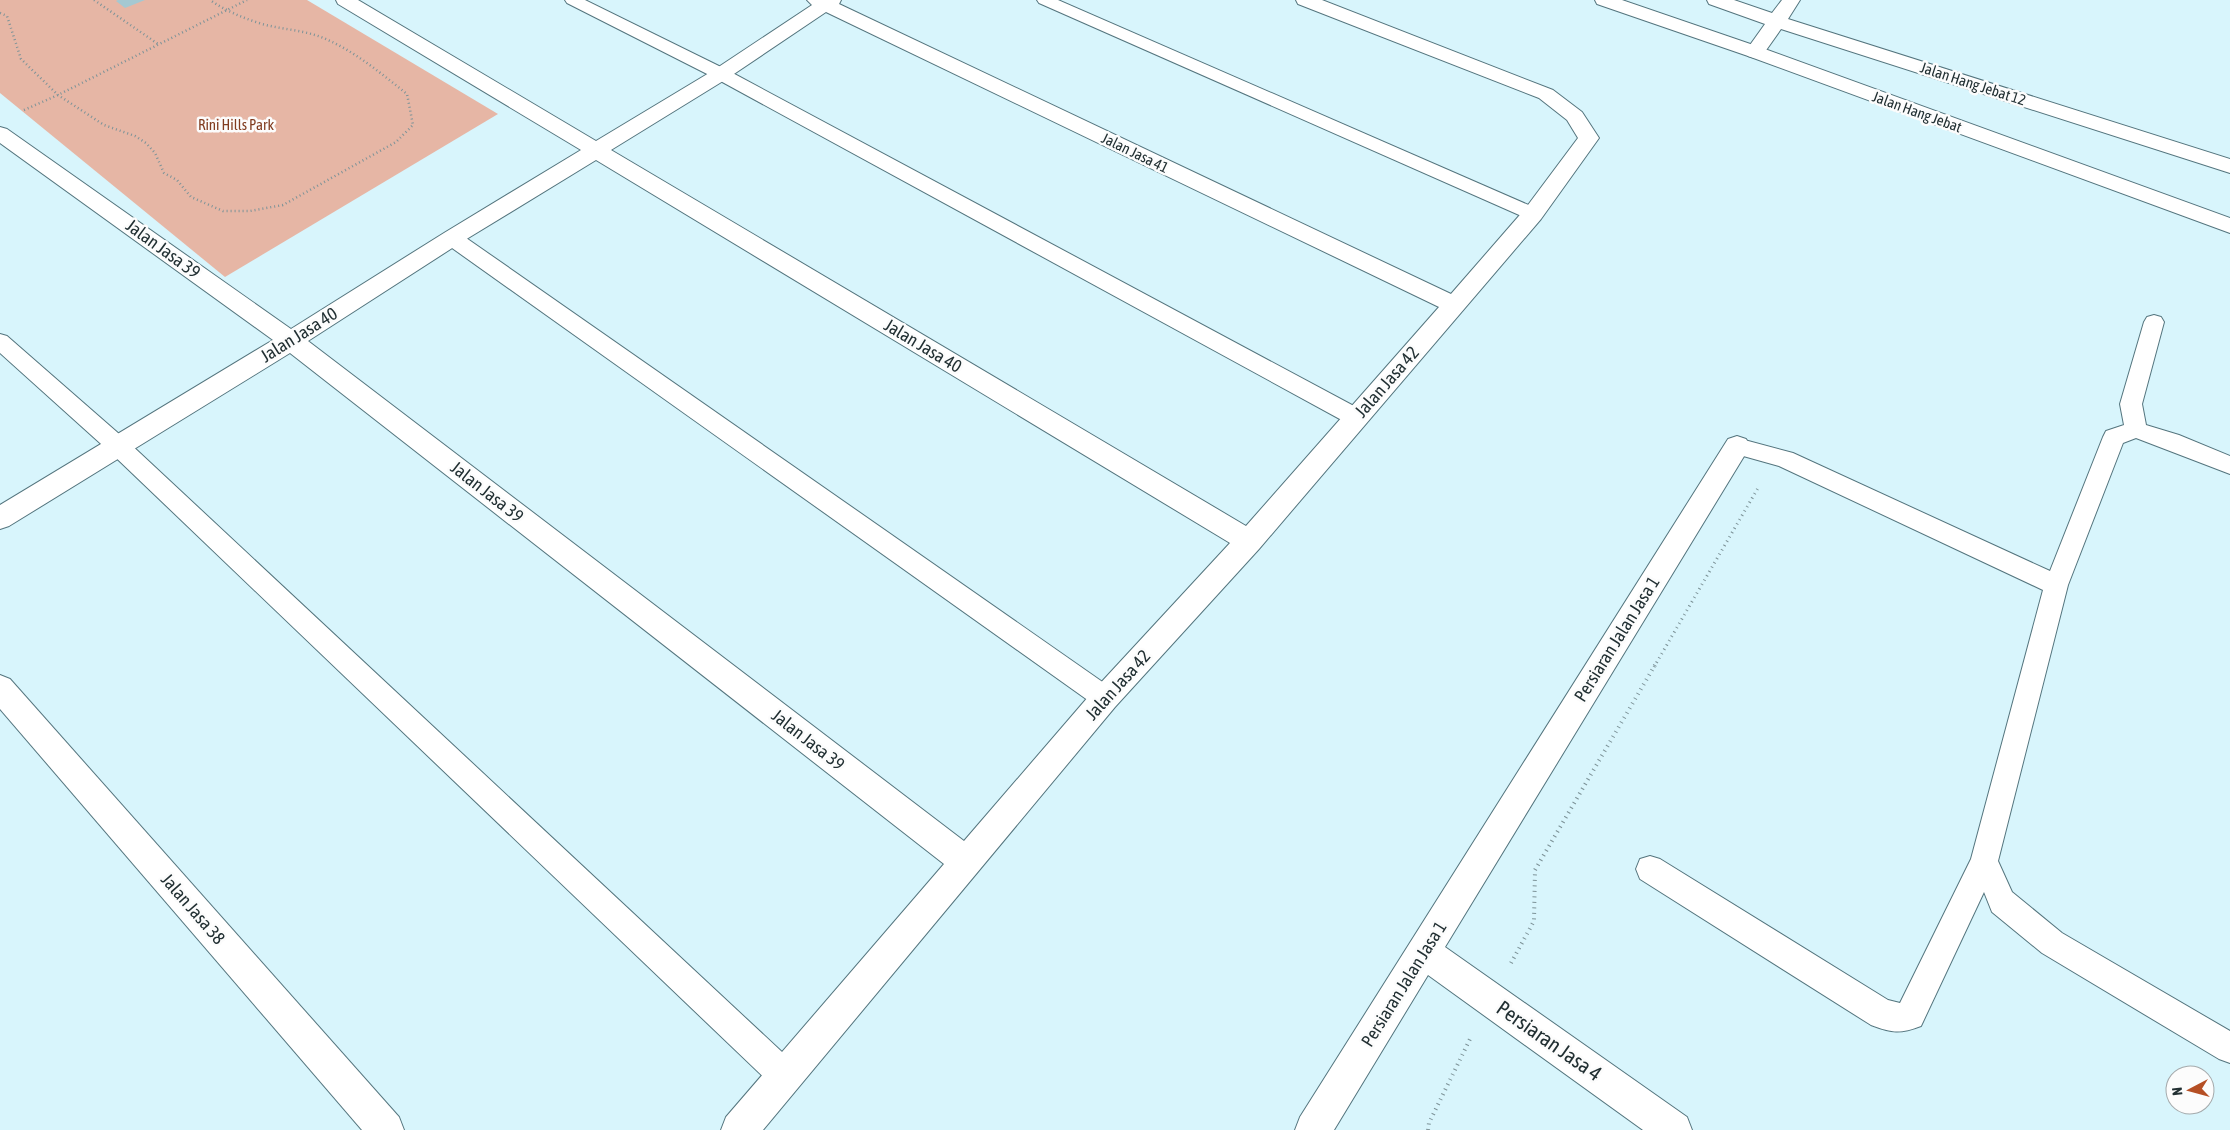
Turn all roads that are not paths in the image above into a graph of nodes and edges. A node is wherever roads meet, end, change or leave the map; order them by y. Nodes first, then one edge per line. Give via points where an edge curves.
1 (345, 0) edge
2 (574, 0) edge
3 (1044, 0) edge
4 (1305, 0) edge
5 (1604, 0) edge
6 (1716, 0) edge
7 (1791, 0) edge
8 (824, 1) edge
9 (1776, 21) junction
10 (1755, 52) junction
11 (721, 74) junction
12 (0, 133) edge
13 (596, 150) junction
14 (2230, 166) edge
15 (1533, 214) junction
16 (2230, 226) edge
17 (452, 238) junction
18 (1454, 305) junction
19 (2154, 322) dead end
20 (0, 341) edge
21 (291, 341) junction
22 (1357, 418) junction
23 (2136, 430) junction
24 (118, 446) junction
25 (1737, 446) joint
26 (2230, 465) edge
27 (0, 518) edge
28 (1249, 541) junction
29 (2056, 585) junction
30 (0, 688) edge
31 (1105, 698) junction
32 (1984, 861) junction
33 (966, 862) junction
34 (1650, 869) dead end
35 (1424, 952) junction
36 (2230, 1048) edge
37 (786, 1077) junction
38 (386, 1130) edge
39 (739, 1130) edge
40 (1313, 1130) edge
41 (1674, 1130) edge

1 - 13 street, Jalan Jasa 40
2 - 11 lane
3 - 15 lane
4 - 15 street, Jalan Jasa 42 via 1546,94 1575,116 1589,138
5 - 10 street, Jalan Hang Jebat
6 - 9 street, Jalan Hang Jebat 12
7 - 9 street
8 - 11 street, Jalan Jasa 40
8 - 18 street, Jalan Jasa 41
9 - 10 street
9 - 14 street, Jalan Hang Jebat 12
10 - 16 street, Jalan Hang Jebat
11 - 13 street, Jalan Jasa 40
11 - 22 lane
12 - 21 street, Jalan Jasa 39
13 - 17 street, Jalan Jasa 40
13 - 28 street, Jalan Jasa 40
15 - 18 street, Jalan Jasa 42
17 - 21 street, Jalan Jasa 40
17 - 31 lane
18 - 22 street, Jalan Jasa 42
19 - 23 lane via 2131,404
20 - 24 lane
21 - 24 street, Jalan Jasa 40
21 - 33 street, Jalan Jasa 39
22 - 28 street, Jalan Jasa 42
23 - 26 lane
23 - 29 lane via 2114,437
24 - 27 street, Jalan Jasa 40
24 - 37 lane
25 - 29 lane, Persiaran Jalan Jasa 1 via 1785,459
25 - 35 street, Persiaran Jalan Jasa 1
28 - 31 street, Jalan Jasa 42
29 - 32 lane
30 - 38 street, Jalan Jasa 38
31 - 33 street, Jalan Jasa 42
32 - 34 lane via 1910,1015 1899,1018 1882,1014
32 - 36 lane via 2002,902 2052,943
33 - 37 street, Jalan Jasa 42
35 - 40 street, Persiaran Jalan Jasa 1
35 - 41 street, Persiaran Jasa 4
37 - 39 street, Jalan Jasa 42

